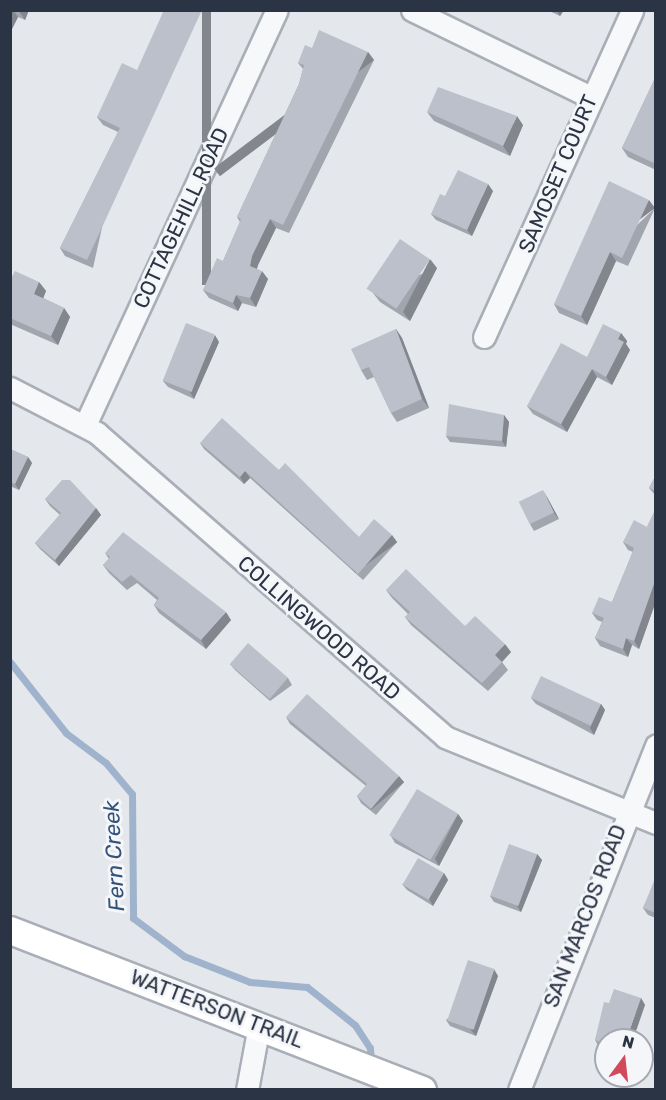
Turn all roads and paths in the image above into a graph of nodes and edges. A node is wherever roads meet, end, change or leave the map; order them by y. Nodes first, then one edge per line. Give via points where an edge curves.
1 (277, 10) edge
2 (411, 10) edge
3 (632, 10) edge
4 (590, 97) junction
5 (484, 337) dead end
6 (10, 388) edge
7 (85, 425) junction
8 (656, 745) edge
9 (625, 812) junction
10 (656, 823) edge
11 (10, 930) edge
12 (259, 1025) junction
13 (247, 1089) edge
14 (422, 1089) edge
15 (519, 1089) edge

1 - 7 street, COTTAGEHILL ROAD
2 - 4 street
3 - 4 street, SAMOSET COURT
4 - 5 street, SAMOSET COURT
6 - 7 street, COLLINGWOOD ROAD
7 - 9 street, COLLINGWOOD ROAD via 445,737
8 - 9 street, SAN MARCOS ROAD
9 - 10 street, COLLINGWOOD ROAD
9 - 15 street, SAN MARCOS ROAD
11 - 12 main road, WATTERSON TRAIL
12 - 13 street
12 - 14 main road, WATTERSON TRAIL

